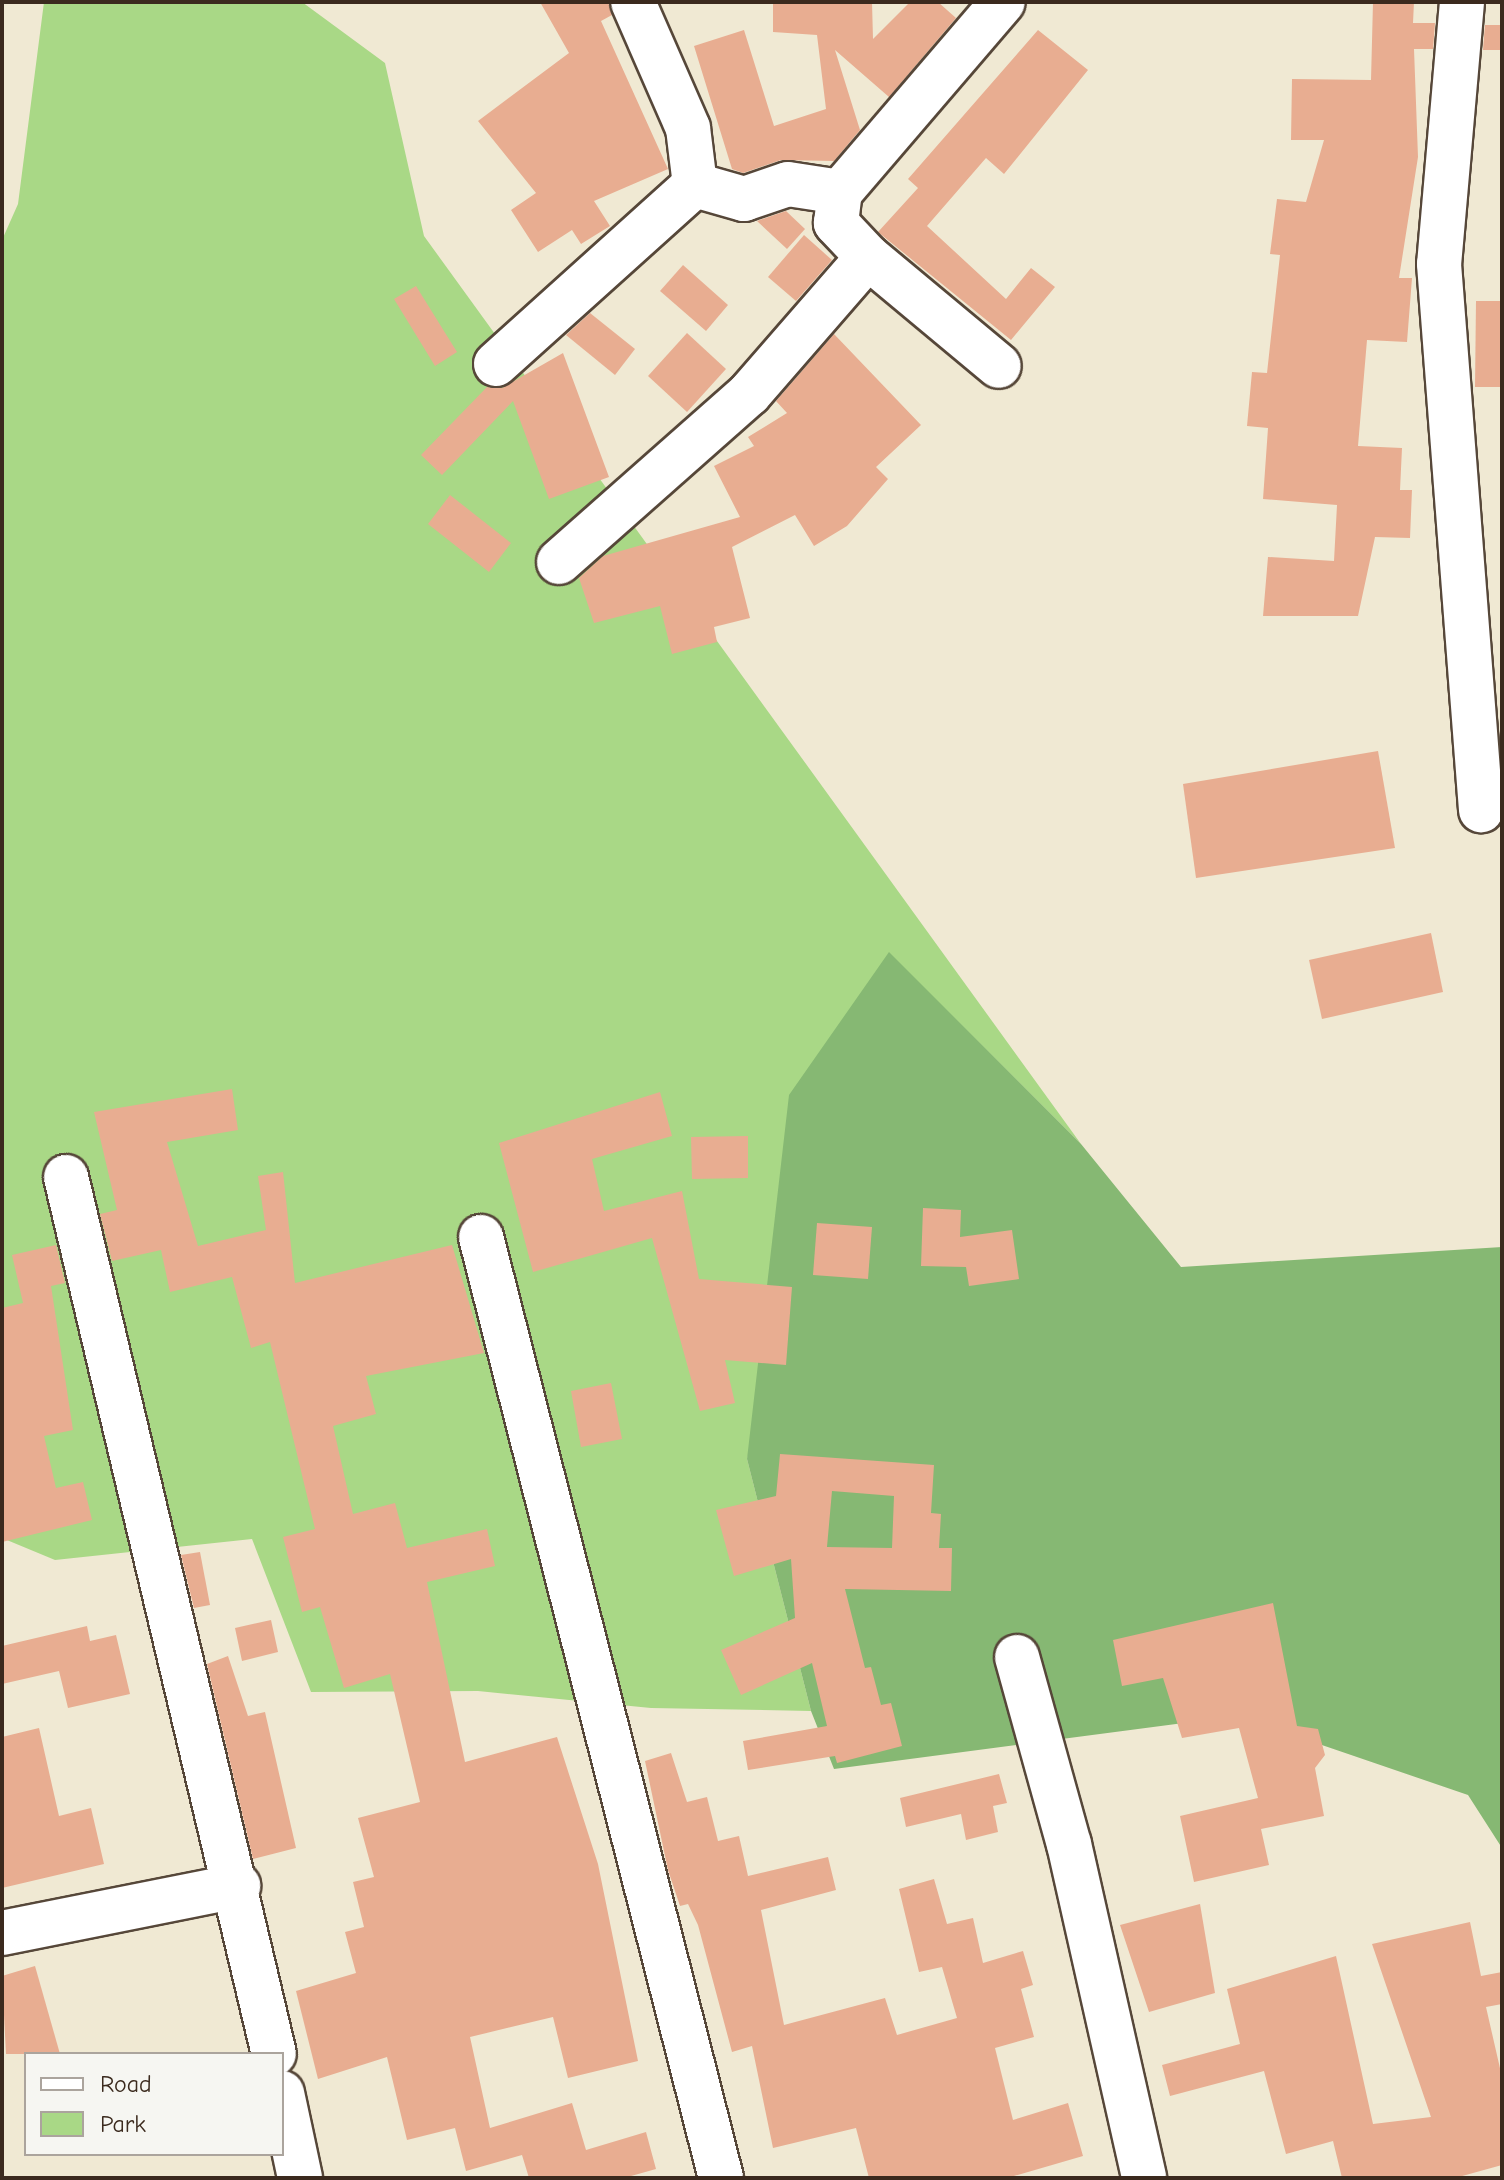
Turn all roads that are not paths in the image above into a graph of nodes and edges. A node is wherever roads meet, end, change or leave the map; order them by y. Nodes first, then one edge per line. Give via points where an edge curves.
1 (633, 2) edge
2 (1003, 2) edge
3 (1462, 2) edge
4 (695, 185) junction
5 (840, 192) junction
6 (868, 257) junction
7 (496, 364) dead end
8 (999, 366) dead end
9 (559, 562) dead end
10 (1481, 810) dead end
11 (66, 1177) dead end
12 (481, 1237) dead end
13 (1017, 1657) dead end
14 (238, 1886) junction
15 (2, 1933) edge
16 (274, 2052) edge
17 (284, 2102) edge
18 (300, 2178) edge
19 (721, 2178) edge
20 (1144, 2178) edge

1 - 4 street via 688,128
2 - 5 street
3 - 10 street via 1439,264
4 - 5 street via 744,199 788,184
4 - 7 street
5 - 6 street via 836,223
6 - 8 street
6 - 9 street via 749,394
11 - 14 street
12 - 19 street
13 - 20 street via 1069,1844
14 - 15 street
14 - 16 street
17 - 18 street

